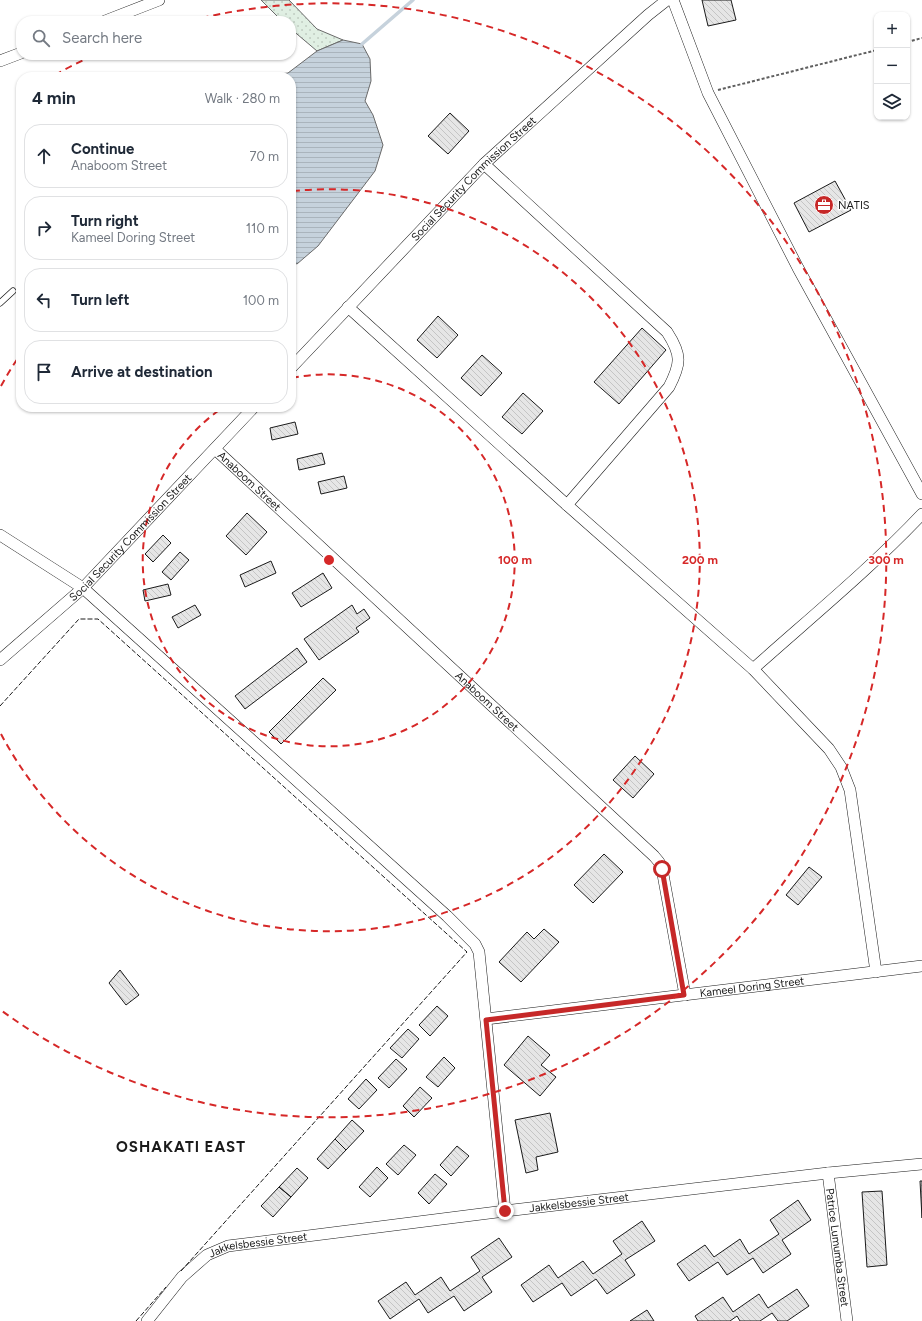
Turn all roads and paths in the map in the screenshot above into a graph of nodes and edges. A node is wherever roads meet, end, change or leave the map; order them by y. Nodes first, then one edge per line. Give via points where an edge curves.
1 (159, 0) edge
2 (667, 0) edge
3 (673, 0) edge
4 (117, 16) edge
5 (922, 38) edge
6 (910, 41) edge
7 (874, 51) edge
8 (16, 55) edge
9 (0, 61) edge
10 (708, 93) junction
11 (484, 164) junction
12 (13, 291) dead end
13 (0, 303) edge
14 (348, 307) junction
15 (296, 363) edge
16 (249, 412) edge
17 (215, 449) junction
18 (922, 494) edge
19 (567, 505) junction
20 (922, 514) edge
21 (0, 535) edge
22 (82, 588) junction
23 (0, 660) edge
24 (753, 669) junction
25 (922, 966) edge
26 (876, 972) junction
27 (684, 995) junction
28 (486, 1020) junction
29 (922, 1164) edge
30 (828, 1173) junction
31 (505, 1211) junction
32 (147, 1321) edge
33 (847, 1321) edge

1 - 4 street
2 - 11 street, Social Security Commission Street
3 - 10 street
5 - 6 path
7 - 10 path
8 - 9 street
10 - 18 street via 798,268
11 - 14 street, Social Security Commission Street
11 - 19 street via 667,332 675,344 678,356 677,370 669,387
12 - 13 lane
14 - 15 street, Social Security Commission Street
14 - 19 street
16 - 17 street, Social Security Commission Street
17 - 22 street, Social Security Commission Street
17 - 27 street, Anaboom Street via 654,856 662,869
19 - 24 street
20 - 24 street via 884,552
21 - 22 street
22 - 23 street, Social Security Commission Street
22 - 28 street via 475,944 479,952
24 - 26 street via 829,749 846,778 850,790
25 - 26 street, Kameel Doring Street
26 - 27 street, Kameel Doring Street
27 - 28 street, Kameel Doring Street
28 - 31 street
29 - 30 street, Jakkelsbessie Street
30 - 31 street, Jakkelsbessie Street
30 - 33 street, Patrice Lumumba Street
31 - 32 street, Jakkelsbessie Street via 228,1246 207,1255 182,1277

